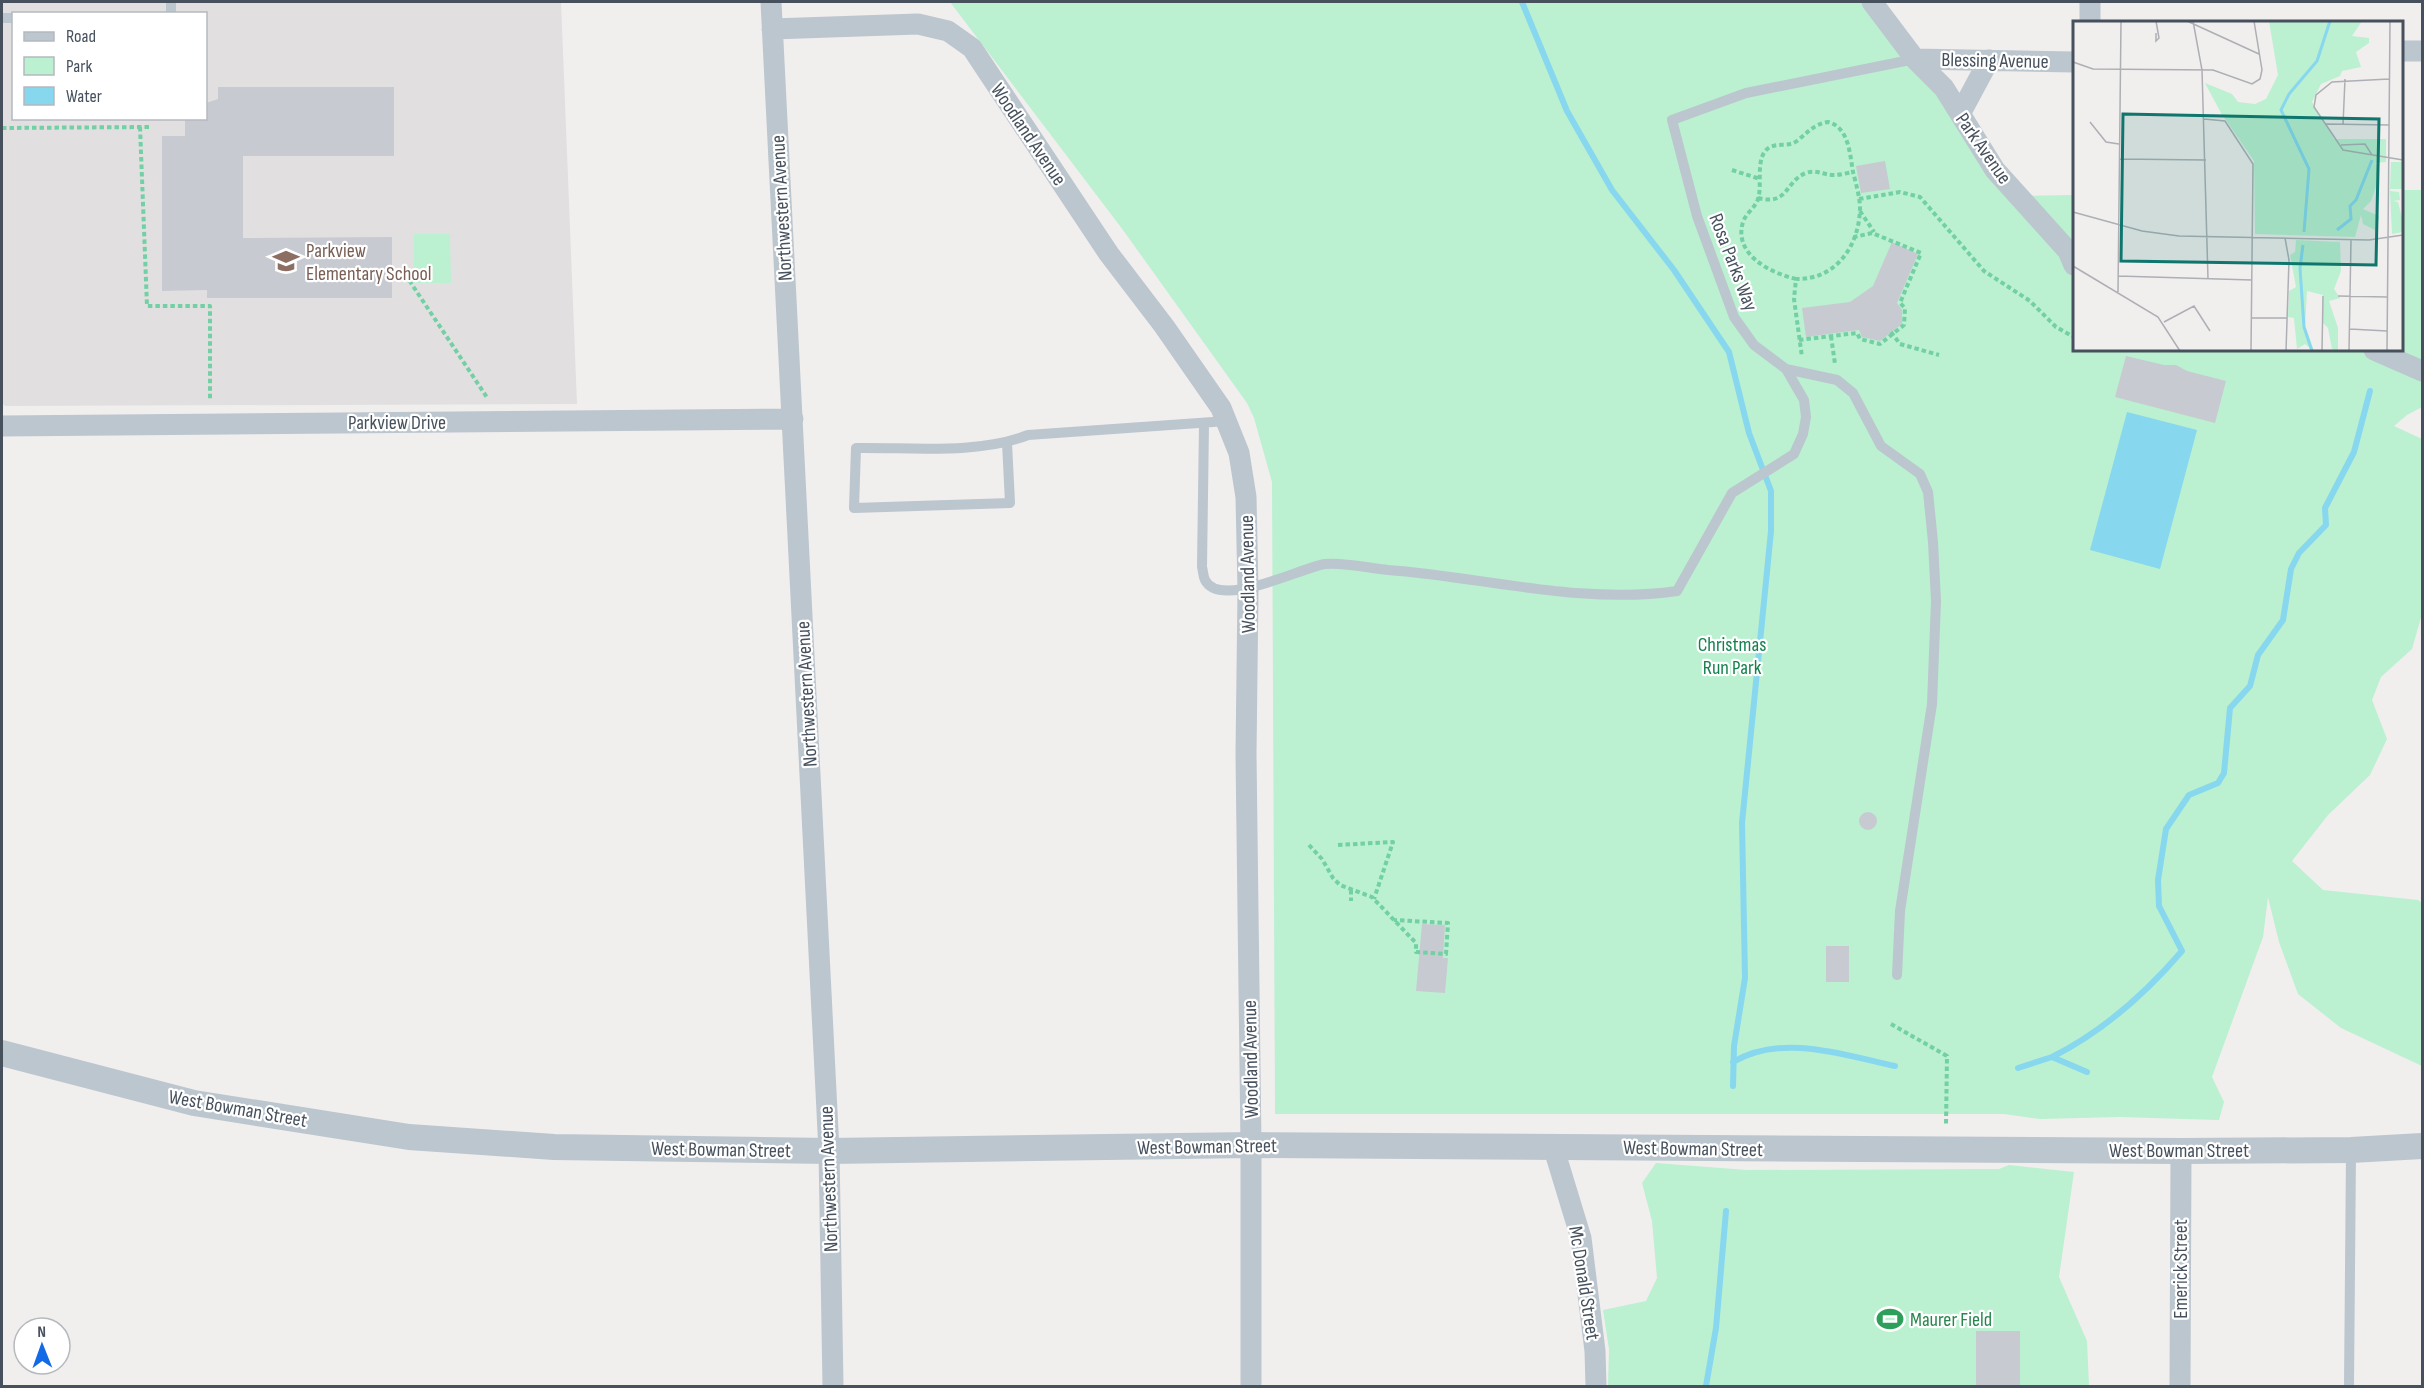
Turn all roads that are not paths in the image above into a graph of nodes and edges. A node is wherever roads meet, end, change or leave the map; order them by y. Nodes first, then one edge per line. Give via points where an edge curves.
1 (771, 2) edge
2 (1872, 2) edge
3 (2090, 2) edge
4 (2090, 21) edge
5 (772, 29) junction
6 (2403, 51) edge
7 (2422, 51) edge
8 (1915, 59) junction
9 (1989, 60) junction
10 (2073, 62) edge
11 (1960, 114) junction
12 (2072, 256) edge
13 (2376, 351) edge
14 (1786, 369) junction
15 (2422, 371) edge
16 (793, 419) junction
17 (1227, 422) junction
18 (1204, 424) junction
19 (2, 426) edge
20 (1007, 443) junction
21 (1248, 590) junction
22 (1898, 975) dead end
23 (2, 1053) edge
24 (1251, 1145) junction
25 (1553, 1146) junction
26 (2422, 1146) edge
27 (829, 1150) junction
28 (2181, 1150) junction
29 (2351, 1150) junction
30 (832, 1386) edge
31 (1251, 1386) edge
32 (1596, 1386) edge
33 (2180, 1386) edge
34 (2349, 1386) edge

1 - 5 street, Northwestern Avenue
2 - 8 street, Park Avenue
3 - 4 street
5 - 16 street, Northwestern Avenue
5 - 17 street, Woodland Avenue via 918,24 948,31 972,48
6 - 7 street
8 - 9 street, Blessing Avenue
8 - 11 street, Park Avenue via 1944,88
8 - 14 lane, Rosa Parks Way via 1746,93 1672,120 1697,216 1734,317 1754,345
9 - 10 street, Blessing Avenue
9 - 11 street
11 - 12 street, Park Avenue via 1995,170
13 - 15 street
14 - 21 lane, Rosa Parks Way via 1804,400 1806,417 1794,454 1732,493 1677,591 1638,597 1541,590 1420,572 1324,564
14 - 22 lane via 1837,380 1853,393 1881,446 1920,474 1928,492 1936,601 1932,704 1900,911
16 - 19 street, Parkview Drive
16 - 27 street, Northwestern Avenue
17 - 18 lane
17 - 21 street, Woodland Avenue via 1239,453 1246,497
18 - 20 lane via 1039,434
18 - 21 lane via 1205,581 1213,588
20 - 20 lane via 856,448 854,508 1010,503
21 - 24 street, Woodland Avenue
23 - 27 street, West Bowman Street via 194,1103 409,1137 554,1147
24 - 25 street, West Bowman Street
24 - 27 street, West Bowman Street
24 - 31 street, Woodland Avenue
25 - 28 street, West Bowman Street
25 - 32 street, Mc Donald Street via 1581,1238
26 - 29 street, West Bowman Street
27 - 30 street, Northwestern Avenue
28 - 29 street, West Bowman Street
28 - 33 street, Emerick Street
29 - 34 lane

